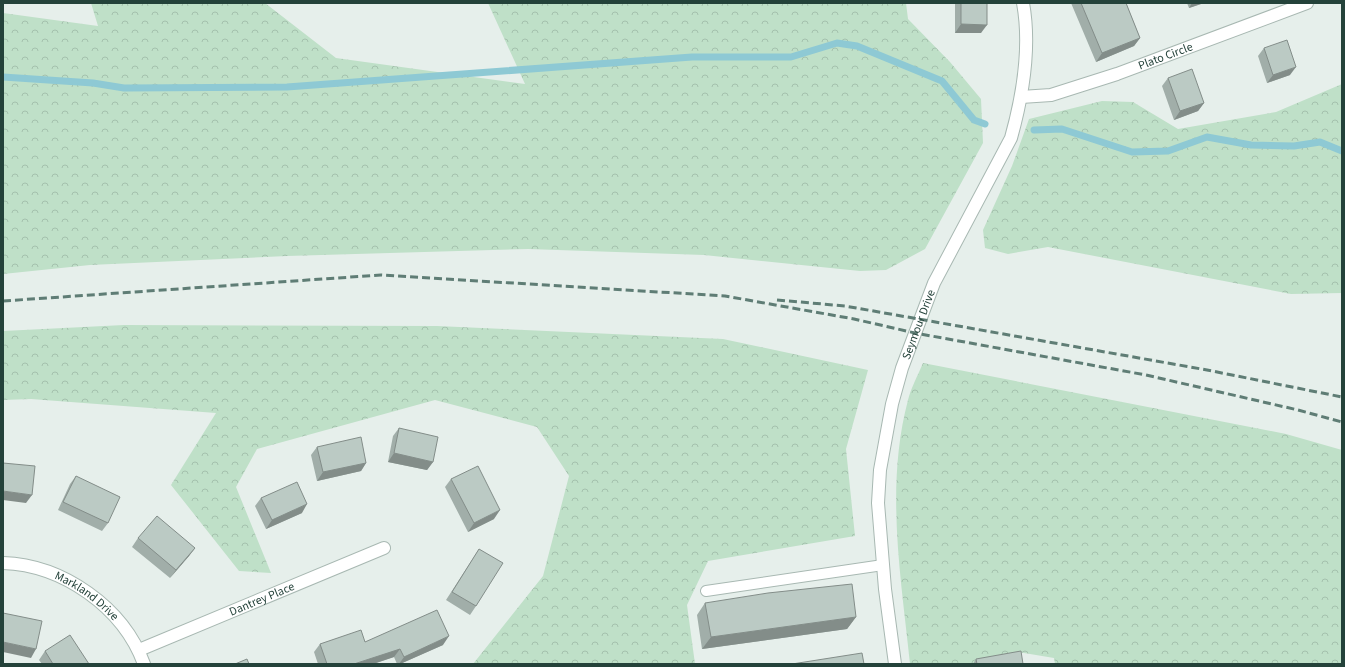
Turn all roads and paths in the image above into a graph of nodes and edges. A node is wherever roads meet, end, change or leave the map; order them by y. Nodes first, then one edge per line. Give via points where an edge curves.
1 (1024, 3) edge
2 (1307, 3) edge
3 (1021, 97) junction
4 (384, 548) dead end
5 (3, 563) edge
6 (882, 565) junction
7 (706, 591) dead end
8 (139, 650) junction
9 (144, 664) edge
10 (895, 664) edge

1 - 3 street, Seymour Drive via 1026,54
2 - 3 street, Plato Circle via 1118,74 1051,95
3 - 6 street, Seymour Drive via 1011,138 934,283 902,368 892,404 880,470 878,503
4 - 8 street, Dantrey Place
5 - 8 street, Markland Drive via 21,564 72,582 112,613
6 - 7 lane
6 - 10 street, Seymour Drive
8 - 9 street, Markland Drive

